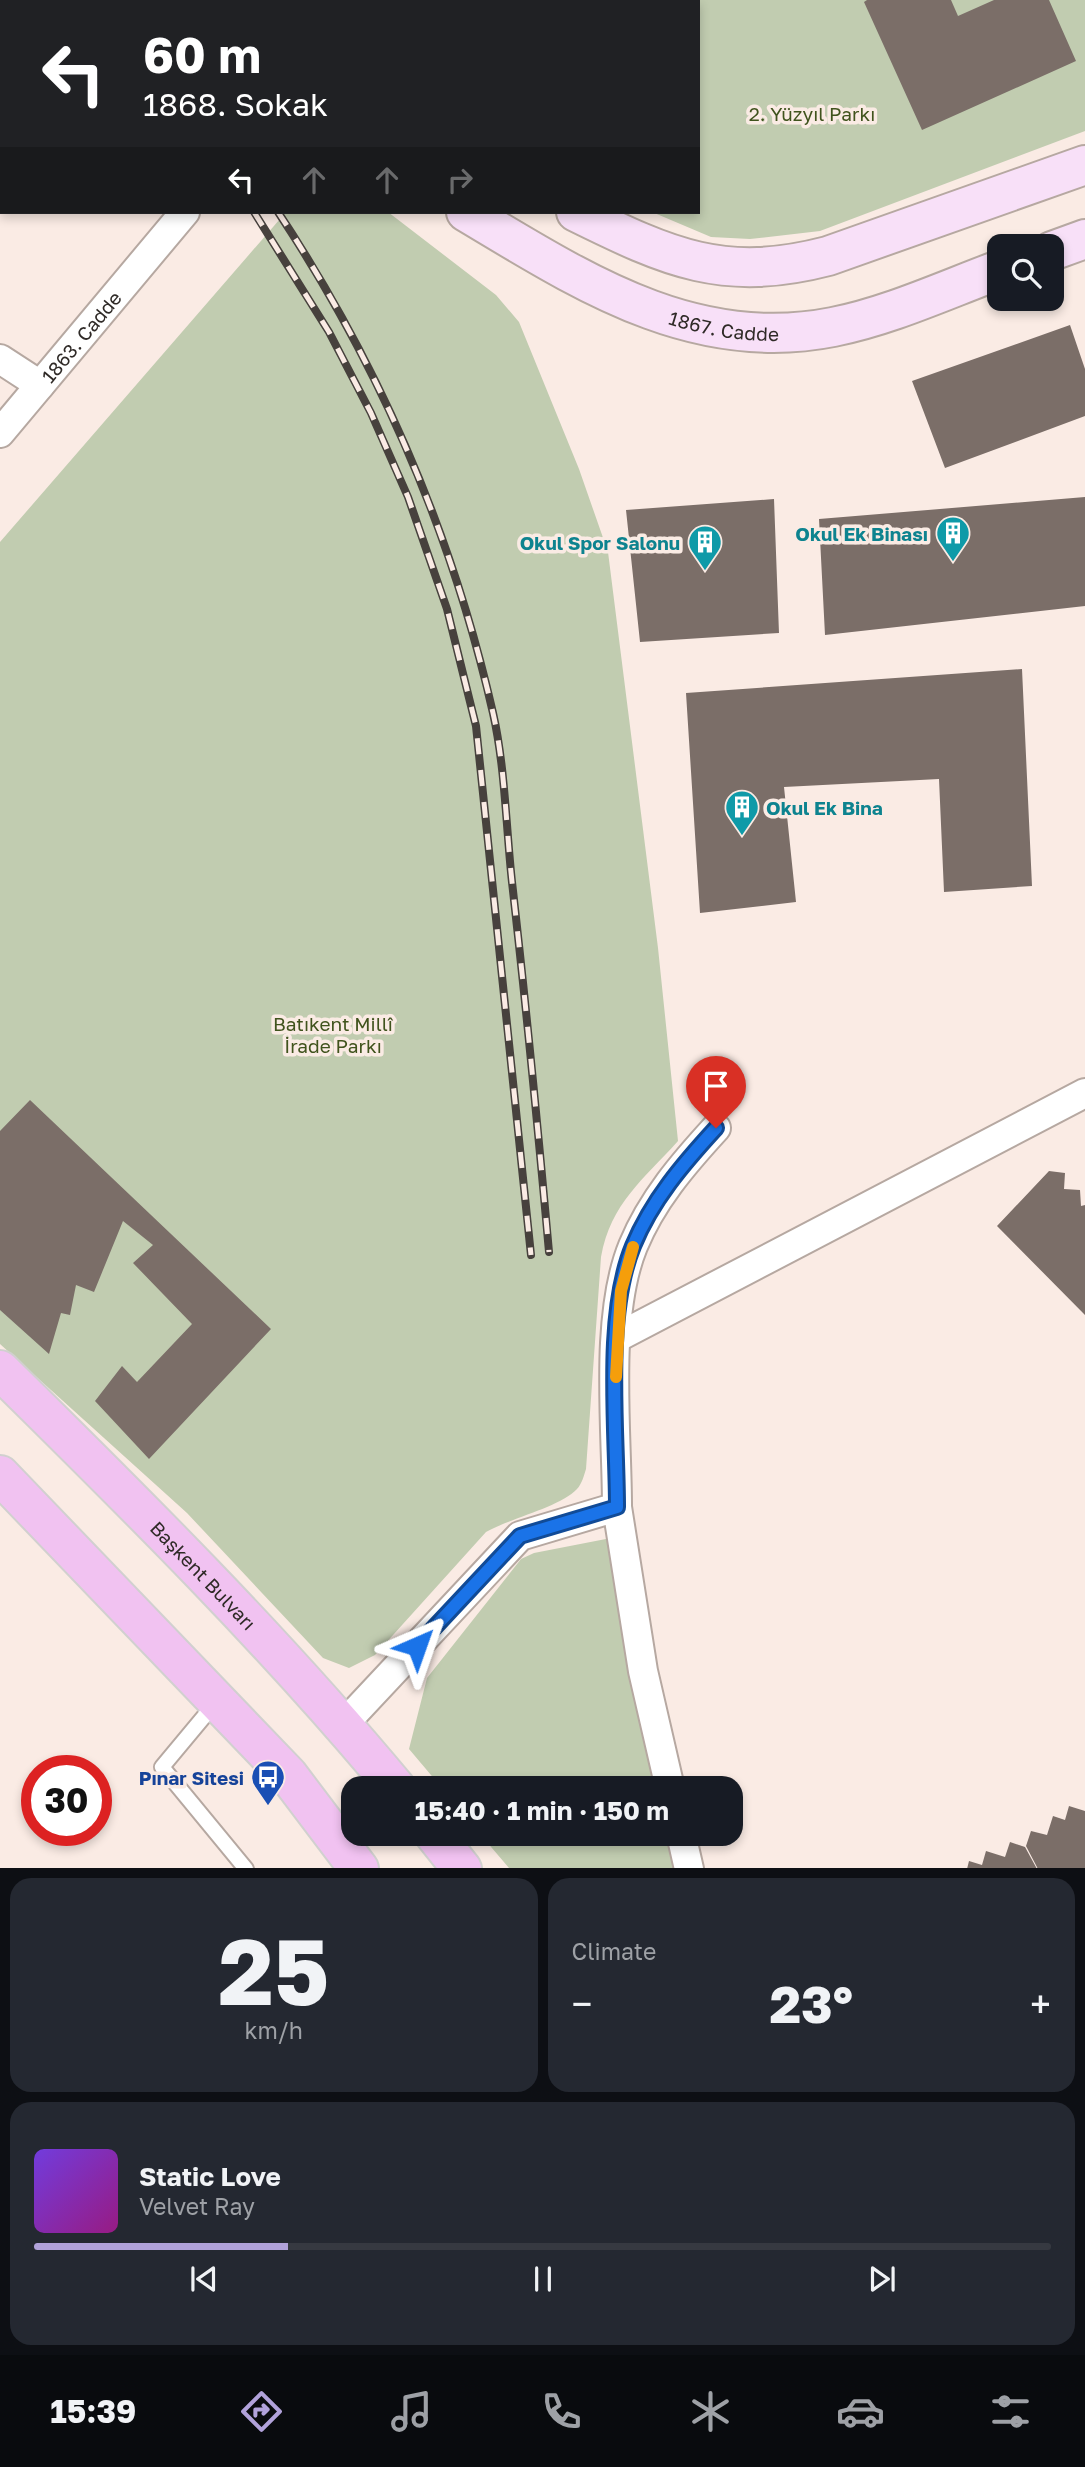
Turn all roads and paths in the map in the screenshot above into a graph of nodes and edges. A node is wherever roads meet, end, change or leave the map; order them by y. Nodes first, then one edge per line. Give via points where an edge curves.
1 (1085, 165) edge
2 (171, 214) edge
3 (183, 214) edge
4 (192, 214) edge
5 (469, 214) edge
6 (580, 214) edge
7 (1085, 239) edge
8 (161, 242) junction
9 (1064, 247) edge
10 (987, 274) edge
11 (0, 359) edge
12 (40, 385) junction
13 (0, 433) edge
14 (1085, 1093) edge
15 (716, 1128) dead end
16 (616, 1338) junction
17 (0, 1370) edge
18 (0, 1475) edge
19 (617, 1507) junction
20 (218, 1700) junction
21 (344, 1725) junction
22 (386, 1776) edge
23 (667, 1776) edge
24 (444, 1846) edge
25 (684, 1846) edge
26 (246, 1868) edge
27 (359, 1868) edge
28 (462, 1868) edge
29 (690, 1868) edge

1 - 6 street via 787,267 744,269 695,262 632,240
2 - 8 street
3 - 8 street
4 - 8 street
5 - 10 street, 1867. Cadde via 607,293 683,323 720,329 804,332 834,327
7 - 9 street
8 - 12 street, 1863. Cadde
11 - 12 street
12 - 13 street, 1863. Cadde
14 - 16 street
15 - 16 street via 671,1177 633,1247 621,1291
16 - 19 street
17 - 21 main road, Başkent Bulvarı via 164,1531
18 - 20 main road
19 - 21 street via 520,1536
19 - 23 street via 643,1671
20 - 26 lane via 162,1767
20 - 27 main road via 296,1785
21 - 22 main road, Başkent Bulvarı
24 - 28 main road
25 - 29 street

